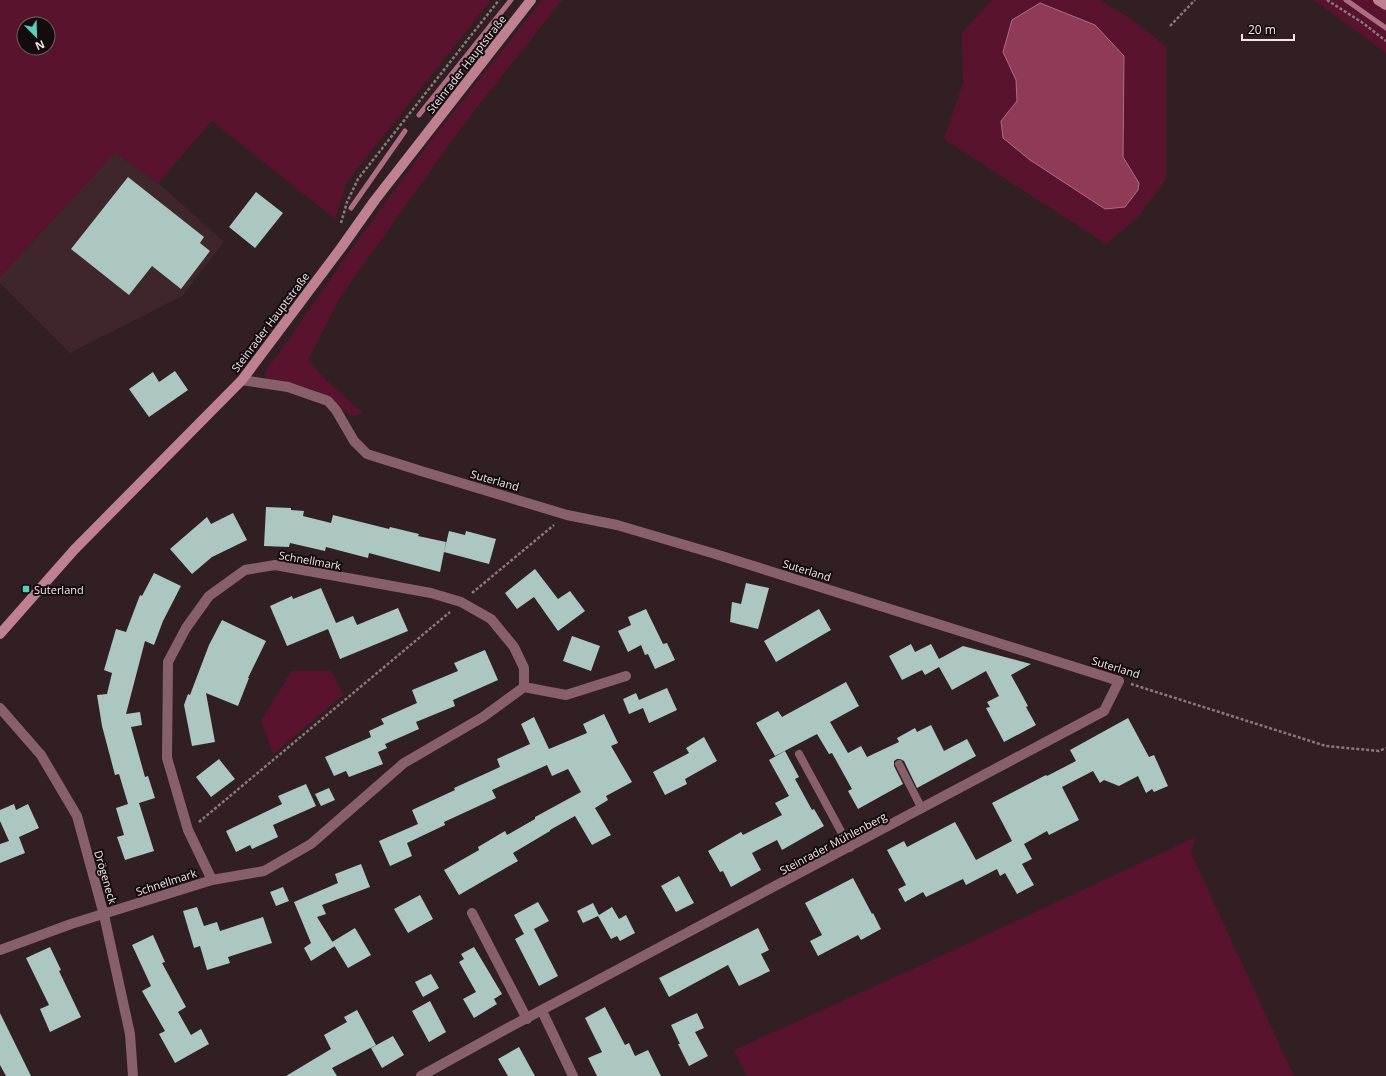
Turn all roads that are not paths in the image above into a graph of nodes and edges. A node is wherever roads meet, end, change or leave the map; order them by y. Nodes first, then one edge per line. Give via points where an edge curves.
1 (531, 0) edge
2 (1378, 0) edge
3 (1386, 5) edge
4 (242, 380) junction
5 (0, 634) edge
6 (626, 676) dead end
7 (1120, 681) joint
8 (524, 687) junction
9 (0, 708) edge
10 (799, 754) dead end
11 (899, 764) dead end
12 (922, 809) junction
13 (850, 848) junction
14 (212, 880) junction
15 (472, 913) dead end
16 (104, 915) junction
17 (0, 950) edge
18 (542, 1011) junction
19 (527, 1019) junction
20 (133, 1076) edge
21 (421, 1076) edge
22 (573, 1076) edge

1 - 4 main road, Steinrader Hauptstraße via 376,200
2 - 3 main road
4 - 5 main road, Steinrader Hauptstraße via 74,550
4 - 7 street, Suterland via 288,387 328,401 354,441 367,454 567,514 617,525 705,551
6 - 8 street via 566,695
7 - 12 street, Steinrader Mühlenberg via 1104,711
8 - 14 street, Schnellmark via 483,717 404,763 311,844 264,871
8 - 14 street, Schnellmark via 524,668 514,647 491,619 461,602 431,593 275,565 245,570 209,596 186,628 168,662 167,758 188,830
9 - 16 street, Drögeneck via 41,755 77,816
10 - 13 lane
11 - 12 lane
12 - 13 street, Steinrader Mühlenberg
13 - 18 street, Steinrader Mühlenberg
14 - 16 street, Schnellmark
15 - 19 street
16 - 17 street, Schnellmark
16 - 20 street, Drögeneck via 130,1034
18 - 19 street, Steinrader Mühlenberg
18 - 22 street
19 - 21 street, Steinrader Mühlenberg

